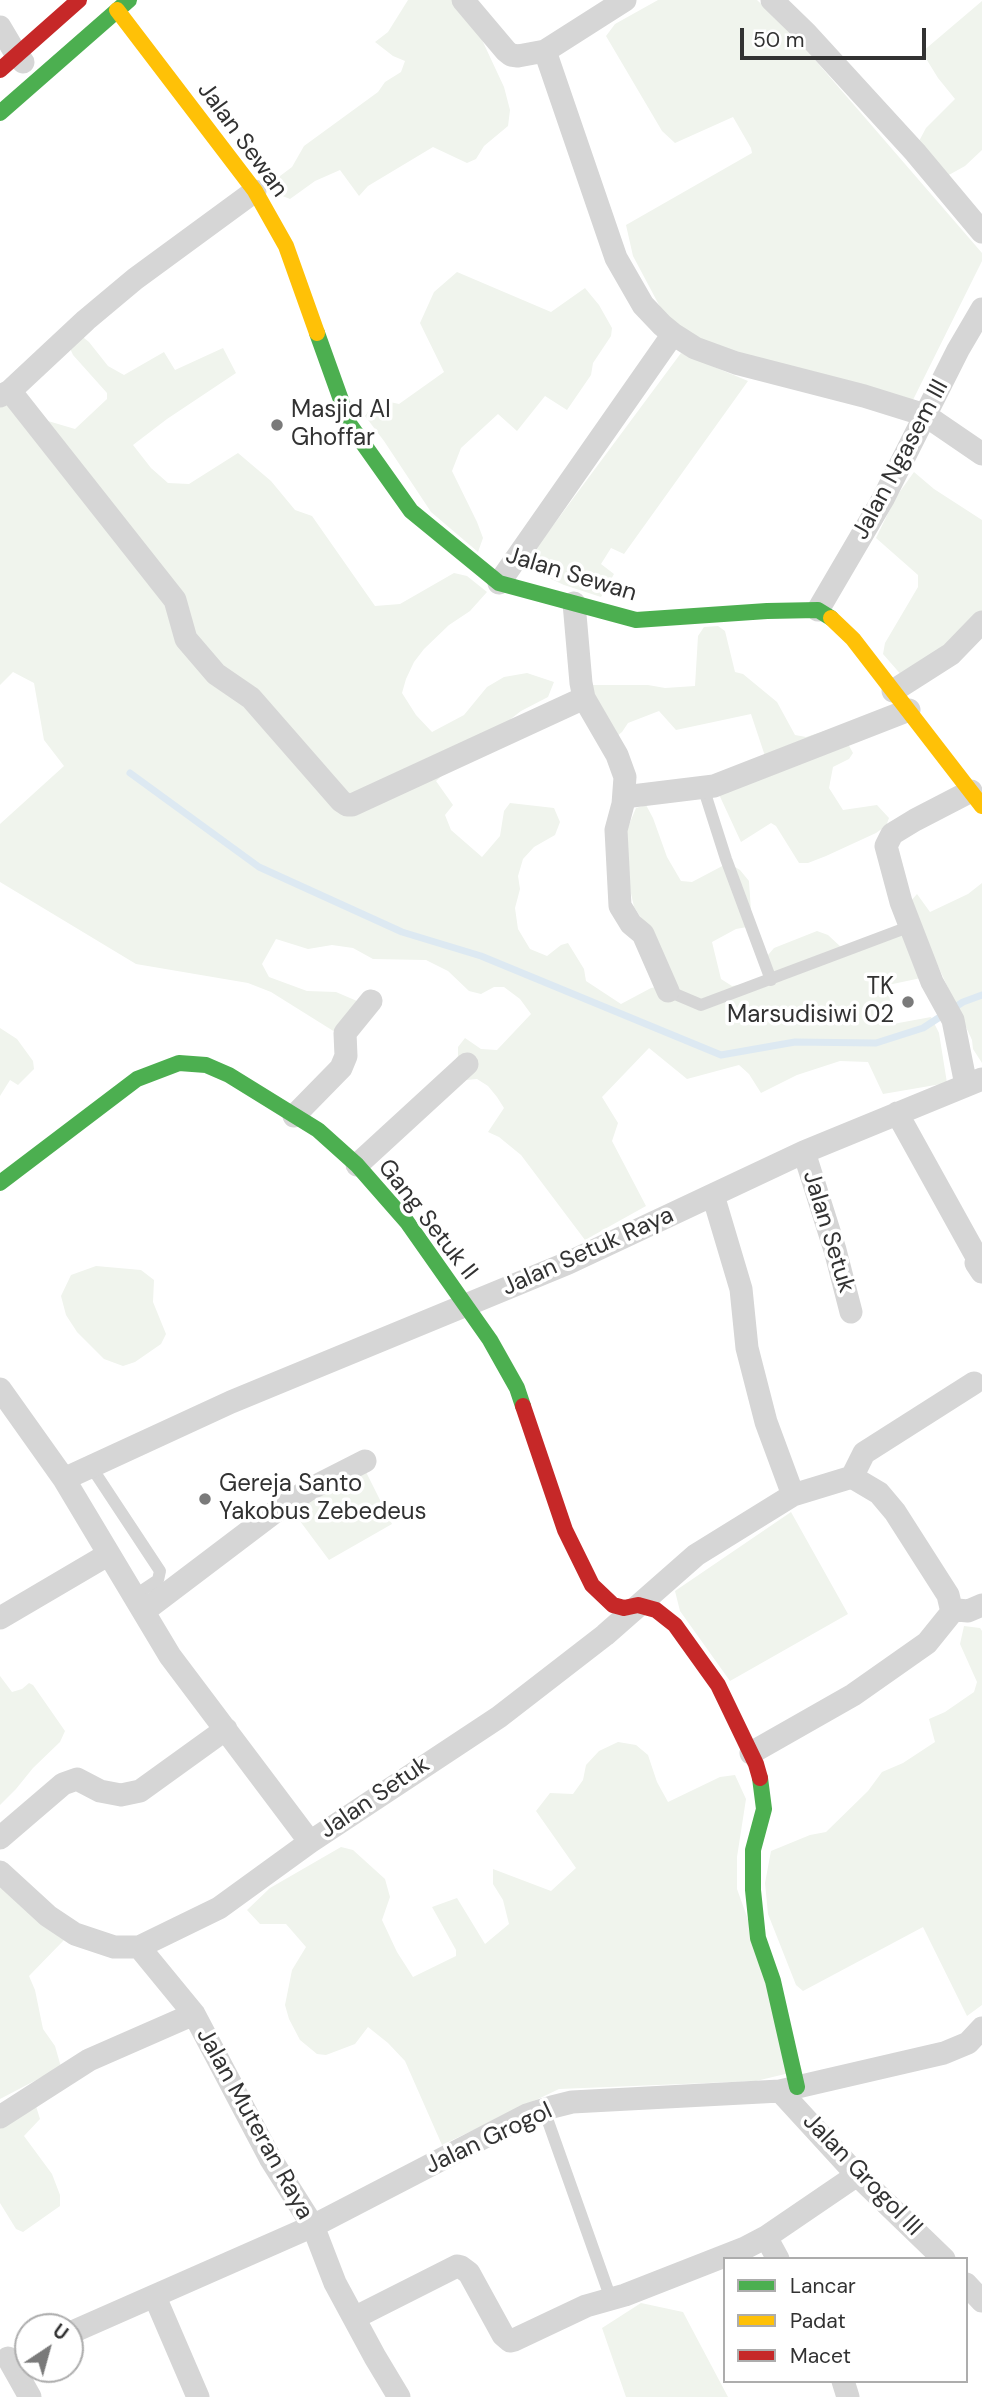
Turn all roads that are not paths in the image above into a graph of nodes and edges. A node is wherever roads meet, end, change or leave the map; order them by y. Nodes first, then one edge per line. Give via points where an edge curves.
1 (79, 0) edge
2 (463, 0) edge
3 (625, 0) edge
4 (772, 0) edge
5 (123, 5) edge
6 (0, 27) edge
7 (545, 51) junction
8 (8, 62) edge
9 (38, 78) junction
10 (0, 114) edge
11 (255, 191) junction
12 (982, 232) edge
13 (982, 309) edge
14 (673, 334) junction
15 (5, 394) edge
16 (925, 415) junction
17 (982, 454) edge
18 (499, 583) junction
19 (574, 603) junction
20 (818, 610) junction
21 (982, 622) edge
22 (893, 691) junction
23 (584, 698) junction
24 (908, 710) junction
25 (704, 787) junction
26 (624, 797) junction
27 (977, 798) edge
28 (911, 926) junction
29 (771, 980) junction
30 (668, 991) joint
31 (372, 1001) dead end
32 (467, 1065) dead end
33 (974, 1082) edge
34 (897, 1113) junction
35 (294, 1116) junction
36 (804, 1152) junction
37 (357, 1165) junction
38 (0, 1183) edge
39 (713, 1195) junction
40 (982, 1272) edge
41 (465, 1307) junction
42 (851, 1312) dead end
43 (974, 1383) dead end
44 (0, 1389) edge
45 (365, 1461) dead end
46 (92, 1468) junction
47 (852, 1477) junction
48 (64, 1479) junction
49 (793, 1495) junction
50 (109, 1554) junction
51 (139, 1604) junction
52 (638, 1605) junction
53 (982, 1605) edge
54 (951, 1612) junction
55 (0, 1618) edge
56 (226, 1729) junction
57 (751, 1753) junction
58 (0, 1838) edge
59 (310, 1842) junction
60 (0, 1872) edge
61 (139, 1947) junction
62 (194, 2014) junction
63 (982, 2028) edge
64 (789, 2089) junction
65 (544, 2110) junction
66 (0, 2117) edge
67 (857, 2175) junction
68 (313, 2226) junction
69 (766, 2238) junction
70 (777, 2257) edge
71 (942, 2257) edge
72 (968, 2286) edge
73 (155, 2297) junction
74 (611, 2300) junction
75 (982, 2301) edge
76 (354, 2318) junction
77 (84, 2327) edge
78 (12, 2357) edge
79 (395, 2396) edge
80 (30, 2397) edge
81 (198, 2397) edge

1 - 8 main road
2 - 7 street via 511,55
3 - 7 street
4 - 12 street via 915,152
5 - 9 main road
5 - 11 main road, Jalan Sewan
6 - 8 street
7 - 14 street via 616,258 643,305
8 - 9 street
9 - 10 main road
11 - 15 street via 135,279
11 - 18 main road, Jalan Sewan via 286,246 350,425 411,511
13 - 16 street, Jalan Ngasem III
14 - 16 street via 695,348 736,363
14 - 18 street
15 - 23 street via 174,600 186,639 215,674 251,698 347,805
16 - 17 street
16 - 20 street, Jalan Ngasem III via 883,499
18 - 19 main road, Jalan Sewan
19 - 20 main road, Jalan Sewan via 636,620
19 - 23 street
20 - 22 main road via 853,639
21 - 22 street via 951,654
22 - 24 main road
23 - 26 street via 622,766
24 - 25 street
24 - 27 main road
25 - 26 street
25 - 29 lane
26 - 30 street via 616,830 620,906 643,934
27 - 28 street via 915,820 892,834 886,846
28 - 29 lane
28 - 33 street via 932,982 953,1020
29 - 30 lane via 701,1005
31 - 35 street via 345,1033 346,1056 341,1068
32 - 37 street
33 - 34 street, Jalan Setuk Raya
34 - 36 street, Jalan Setuk Raya
34 - 40 street
35 - 37 main road, Gang Setuk II via 318,1130
35 - 38 main road, Gang Setuk II via 229,1075 206,1065 179,1063 137,1079
36 - 39 street, Jalan Setuk Raya
36 - 42 street, Jalan Setuk
37 - 41 main road, Gang Setuk II via 407,1223
39 - 41 street, Jalan Setuk Raya
39 - 49 street via 741,1289 747,1348 766,1423
41 - 46 street, Jalan Setuk Raya via 230,1402
41 - 52 main road, Gang Setuk II via 517,1388 565,1530 592,1585 613,1605
43 - 47 street via 864,1453
44 - 48 street
45 - 51 street via 308,1490
46 - 48 street, Jalan Setuk Raya
46 - 51 lane via 160,1571
47 - 49 street, Jalan Setuk
47 - 54 street via 879,1493 895,1512 948,1595
48 - 50 street, Jalan Setuk
49 - 52 street, Jalan Setuk via 696,1555
50 - 51 street, Jalan Setuk
50 - 55 street
51 - 56 street, Jalan Setuk via 170,1656
52 - 57 main road, Gang Setuk II via 656,1609 675,1625 718,1685
52 - 59 street, Jalan Setuk via 499,1717
53 - 54 street
54 - 57 street via 927,1643 853,1695
56 - 58 street via 140,1791 121,1796 78,1779 63,1784
56 - 59 street, Jalan Setuk
57 - 64 main road, Gang Setuk II via 763,1786 764,1809 753,1850 758,1938 773,1981
59 - 61 street via 219,1908
60 - 61 street via 75,1934 114,1947
61 - 62 street, Jalan Muteran Raya
62 - 66 street via 89,2060
62 - 68 street, Jalan Muteran Raya via 270,2158
63 - 64 street, Jalan Grogol via 968,2043 944,2053
64 - 65 street, Jalan Grogol via 572,2102
64 - 67 street, Jalan Grogol III
65 - 68 street, Jalan Grogol
65 - 74 lane
67 - 69 street
67 - 71 street, Jalan Grogol III
68 - 73 street, Jalan Muteran Raya
68 - 76 street
69 - 70 street
69 - 74 street
72 - 75 street
73 - 77 street, Jalan Muteran Raya
73 - 81 street
74 - 76 street via 586,2306 510,2341 466,2269 457,2266
76 - 79 street
78 - 80 street

